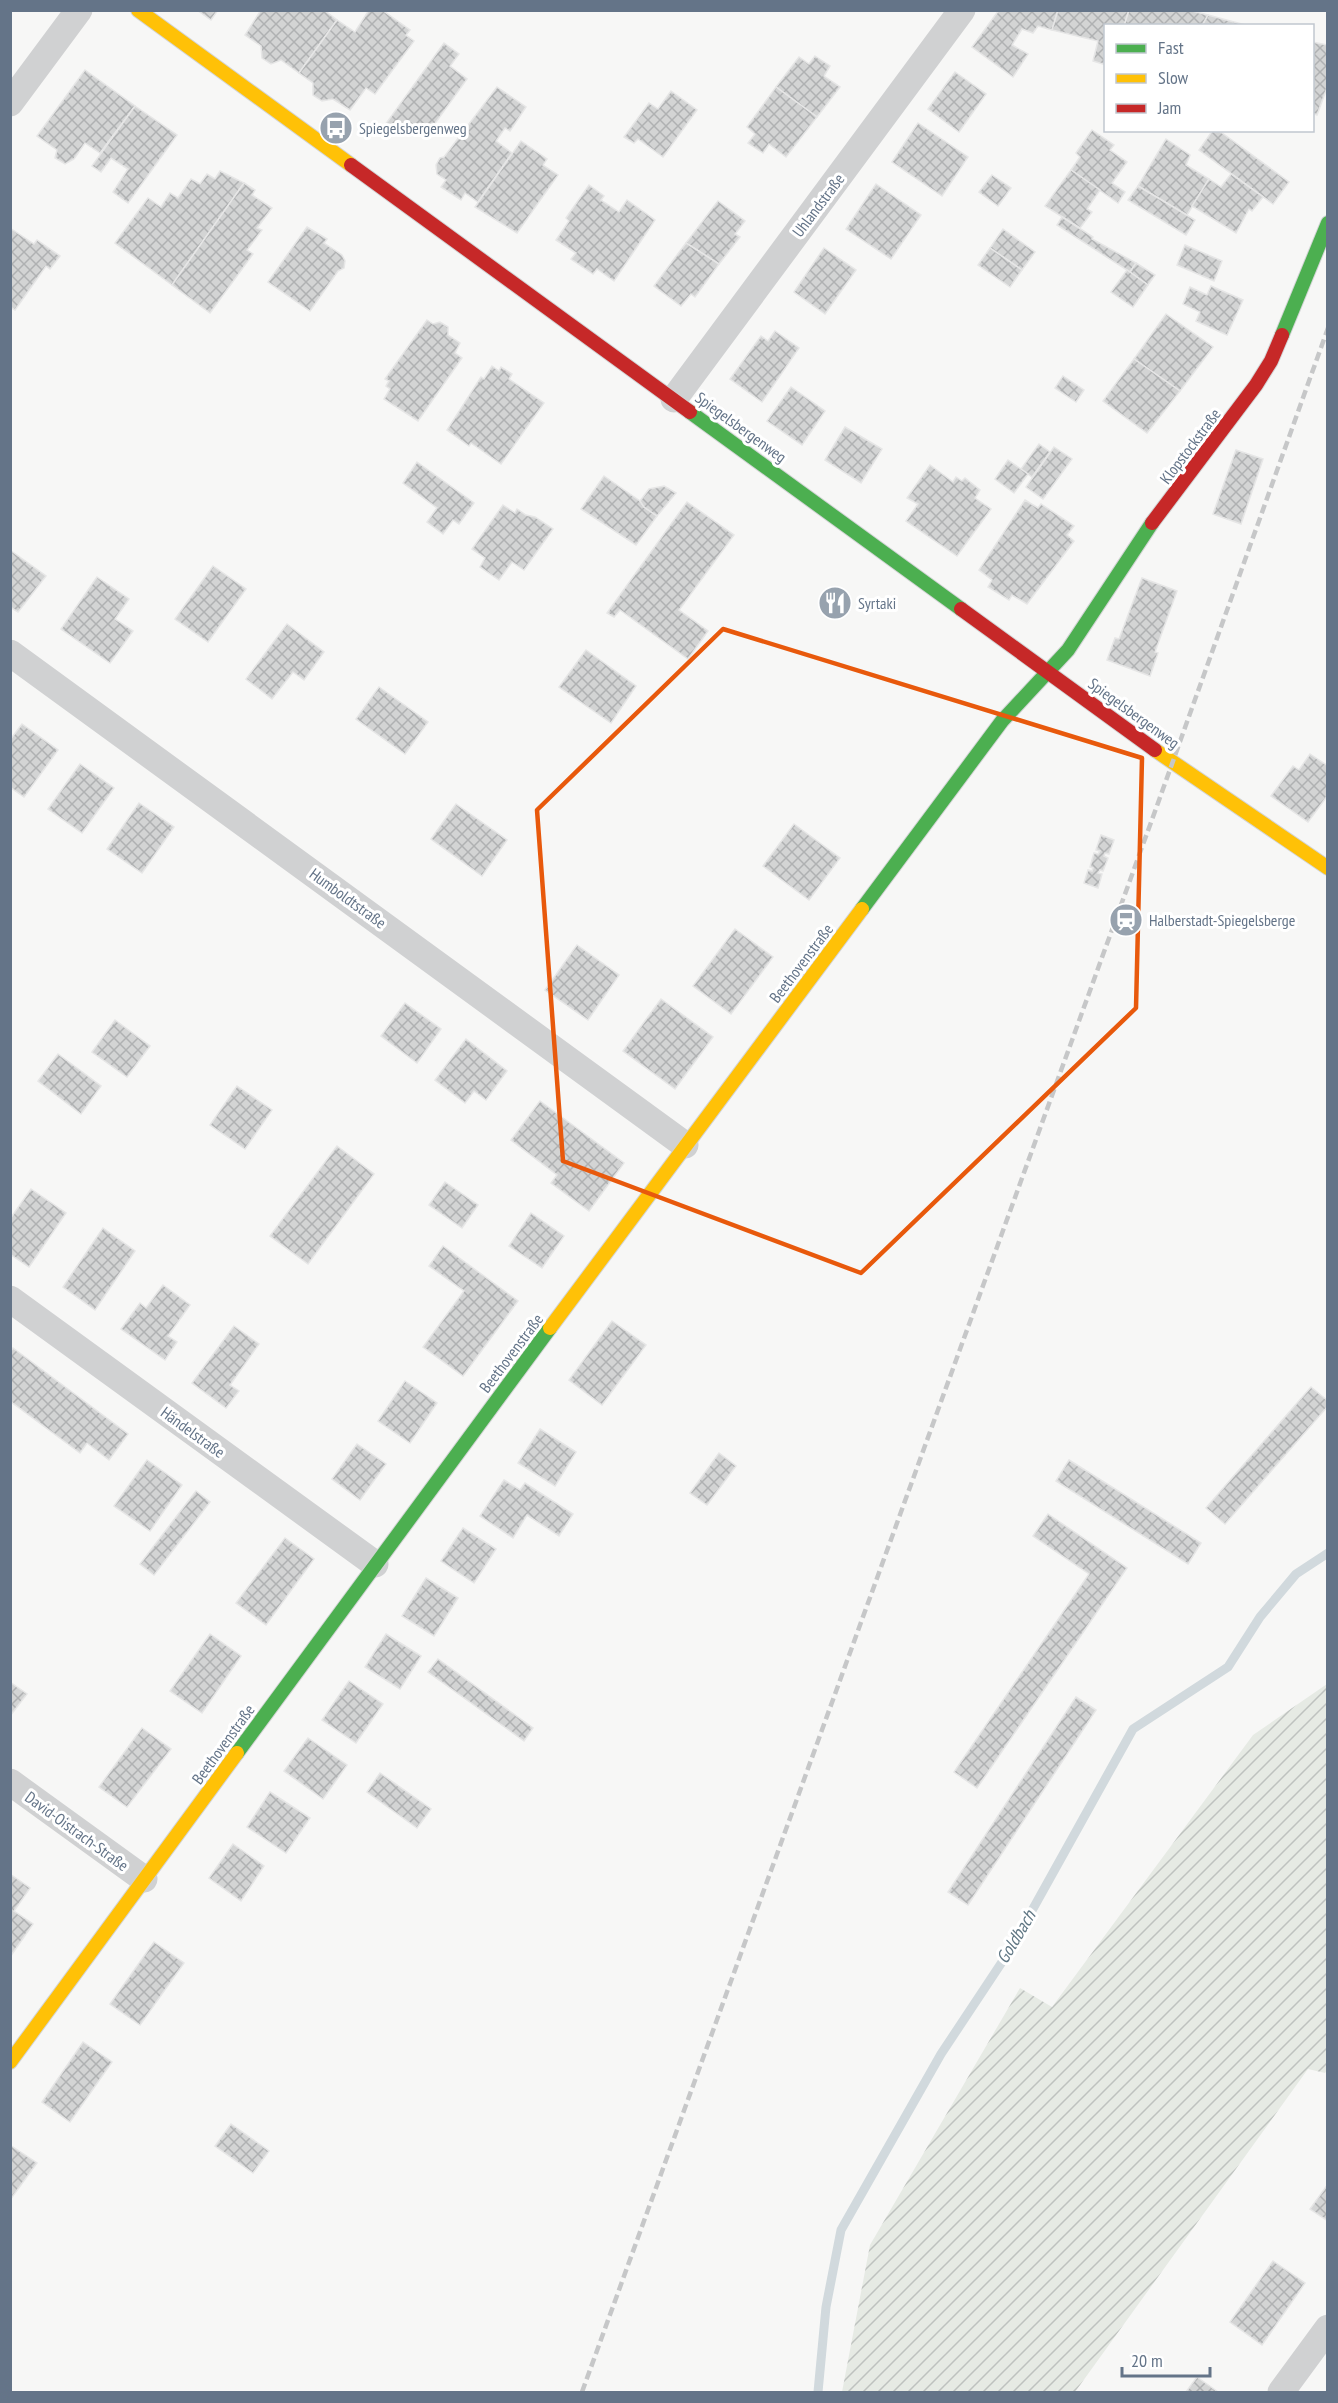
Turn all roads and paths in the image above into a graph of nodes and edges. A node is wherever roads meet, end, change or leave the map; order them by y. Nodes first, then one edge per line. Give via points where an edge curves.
1 (78, 10) edge
2 (138, 10) edge
3 (962, 10) edge
4 (10, 104) edge
5 (1328, 223) edge
6 (674, 399) junction
7 (10, 653) edge
8 (1048, 671) junction
9 (1328, 868) edge
10 (685, 1145) junction
11 (10, 1299) edge
12 (375, 1564) junction
13 (10, 1782) edge
14 (144, 1879) junction
15 (10, 2062) edge
16 (1328, 2328) edge
17 (1281, 2392) edge

1 - 4 street
2 - 6 street, Spiegelsbergenweg
3 - 6 street, Uhlandstraße
5 - 8 street, Klopstockstraße via 1271,361 1257,385 1150,525 1064,656
6 - 8 street, Spiegelsbergenweg
7 - 10 street, Humboldtstraße
8 - 9 street, Spiegelsbergenweg via 1145,743
8 - 10 street, Beethovenstraße via 1002,722
10 - 12 street, Beethovenstraße
11 - 12 street, Händelstraße
12 - 14 street, Beethovenstraße
13 - 14 street, David-Oistrach-Straße
14 - 15 street, Beethovenstraße
16 - 17 street

